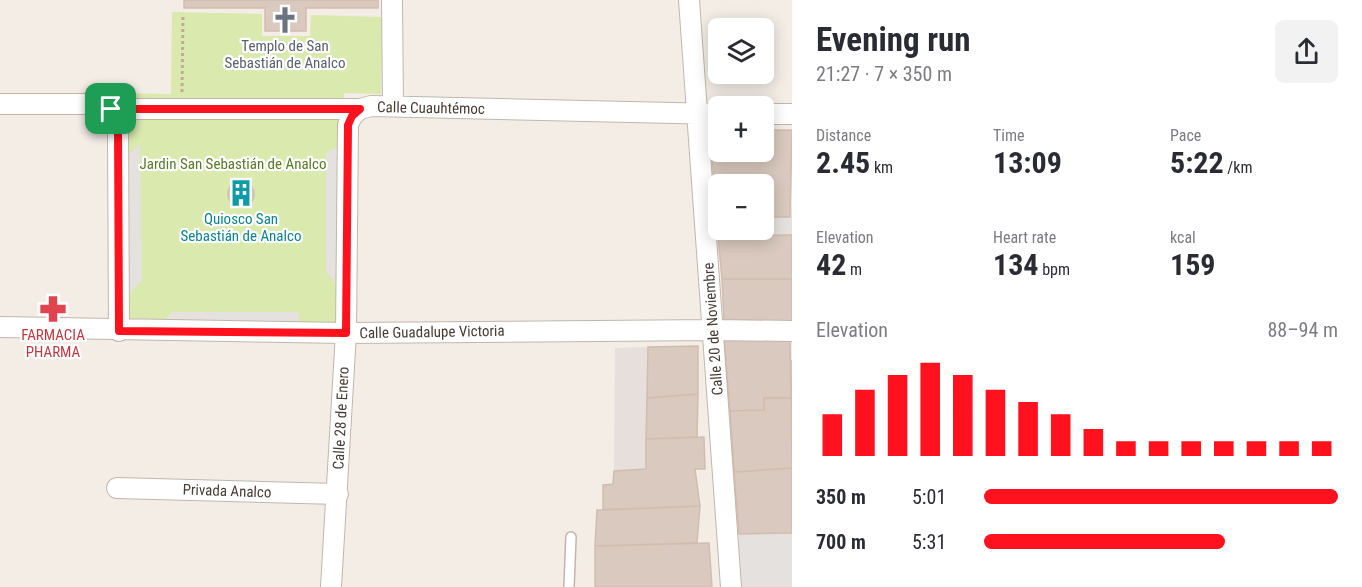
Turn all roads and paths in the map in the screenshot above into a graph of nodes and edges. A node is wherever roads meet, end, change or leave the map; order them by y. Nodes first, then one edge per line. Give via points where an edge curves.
1 (392, 0) edge
2 (689, 0) edge
3 (183, 16) dead end
4 (0, 104) edge
5 (393, 106) junction
6 (111, 109) junction
7 (182, 109) junction
8 (360, 109) junction
9 (696, 114) junction
10 (708, 114) edge
11 (774, 114) edge
12 (792, 114) edge
13 (0, 327) edge
14 (714, 330) junction
15 (119, 331) junction
16 (792, 332) edge
17 (346, 333) junction
18 (117, 488) dead end
19 (338, 494) junction
20 (571, 537) dead end
21 (331, 587) edge
22 (569, 587) edge
23 (731, 587) edge

1 - 5 street
2 - 9 street, Calle 20 de Noviembre
3 - 7 path
4 - 6 street, Calle Cuauhtémoc via 93,104
5 - 8 street, Calle Cuauhtémoc
5 - 9 street, Calle Cuauhtémoc
6 - 7 street, Calle Cuauhtémoc
6 - 15 street via 118,128
7 - 8 street, Calle Cuauhtémoc
8 - 17 street, Calle 28 de Enero via 348,125
9 - 10 street, Calle Cuauhtémoc
9 - 14 street, Calle 20 de Noviembre
11 - 12 street
13 - 15 street, Calle Guadalupe Victoria
14 - 16 street, Calle Guadalupe Victoria
14 - 17 street, Calle Guadalupe Victoria
14 - 23 street, Calle 20 de Noviembre
15 - 17 street, Calle Guadalupe Victoria
17 - 19 street, Calle 28 de Enero
18 - 19 street, Privada Analco
19 - 21 street, Calle 28 de Enero
20 - 22 lane

